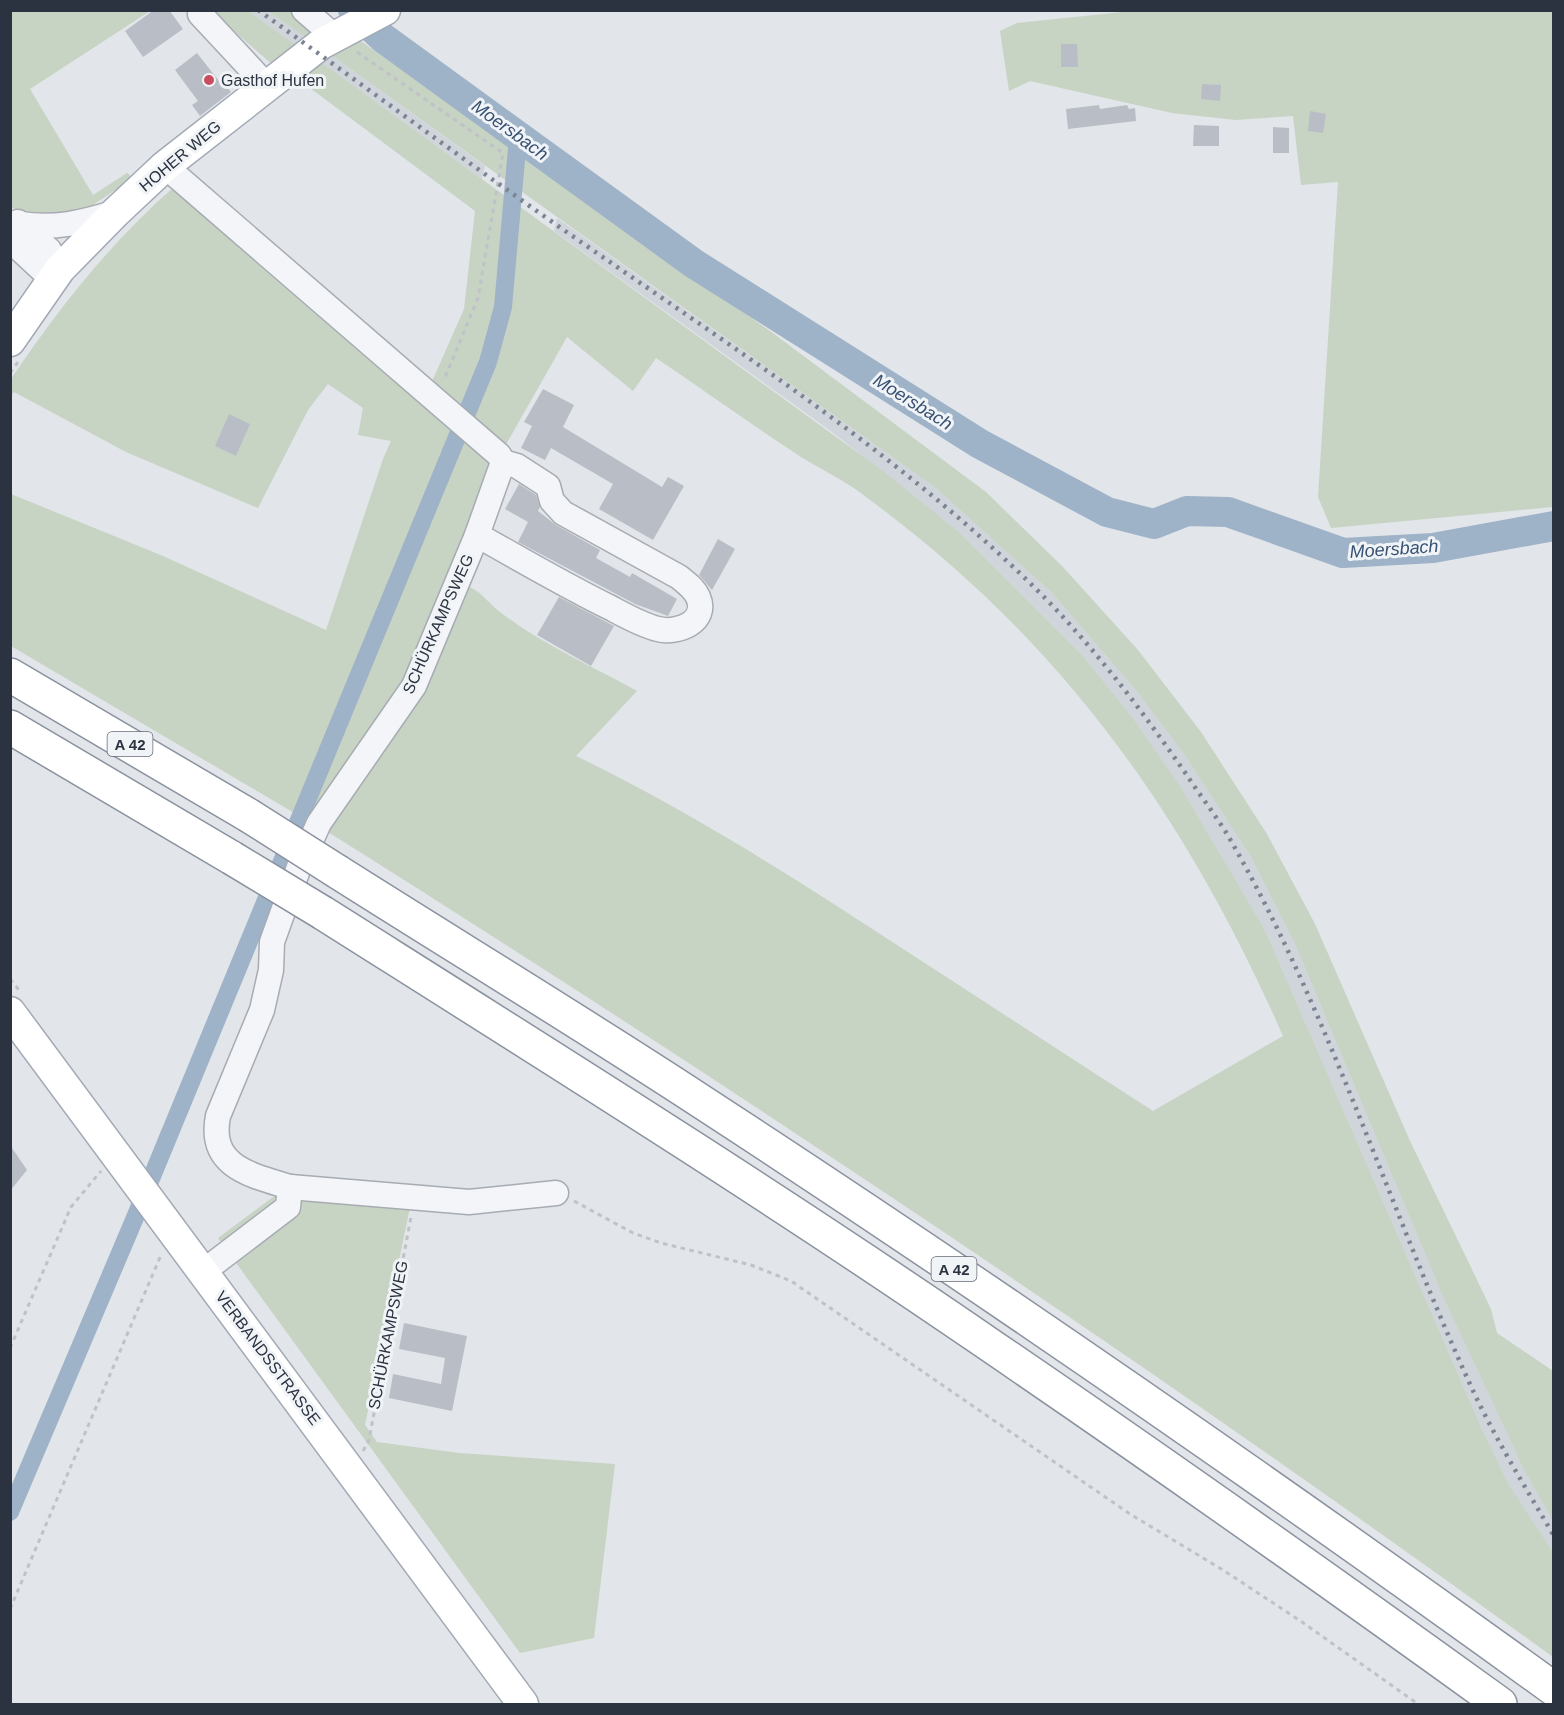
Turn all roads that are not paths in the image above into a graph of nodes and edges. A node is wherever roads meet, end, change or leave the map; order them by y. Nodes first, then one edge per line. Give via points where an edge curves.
1 (304, 10) edge
2 (200, 14) dead end
3 (364, 21) edge
4 (267, 86) junction
5 (165, 166) junction
6 (116, 212) junction
7 (14, 227) edge
8 (56, 274) junction
9 (10, 341) edge
10 (503, 462) junction
11 (477, 535) junction
12 (10, 675) edge
13 (10, 727) edge
14 (10, 1012) edge
15 (290, 1187) junction
16 (556, 1193) road end
17 (204, 1271) junction
18 (1554, 1689) edge
19 (524, 1704) edge
20 (1500, 1704) edge

1 - 3 street
2 - 4 street
3 - 4 main road, HOHER WEG
4 - 5 main road, HOHER WEG
5 - 6 main road, HOHER WEG
5 - 10 street via 436,398
6 - 7 street via 80,224
6 - 8 main road, HOHER WEG
7 - 8 street
8 - 9 main road, HOHER WEG
10 - 11 street, SCHÜRKAMPSWEG
10 - 11 street via 517,466 548,486 552,501 563,513 679,577 699,598 698,611 693,622 682,630 657,629 590,598
11 - 15 street, SCHÜRKAMPSWEG via 414,686 319,823 299,867 272,942 271,970 262,1010 218,1116 214,1134 219,1150 230,1164
12 - 18 highway, A 42, bridge via 248,815 697,1098 1016,1310
13 - 20 highway, A 42, bridge via 323,913 652,1123 984,1341
14 - 17 main road, VERBANDSSTRASSE via 121,1161 166,1233
15 - 16 street, SCHÜRKAMPSWEG via 469,1202
15 - 17 street via 288,1207
17 - 19 main road, VERBANDSSTRASSE

